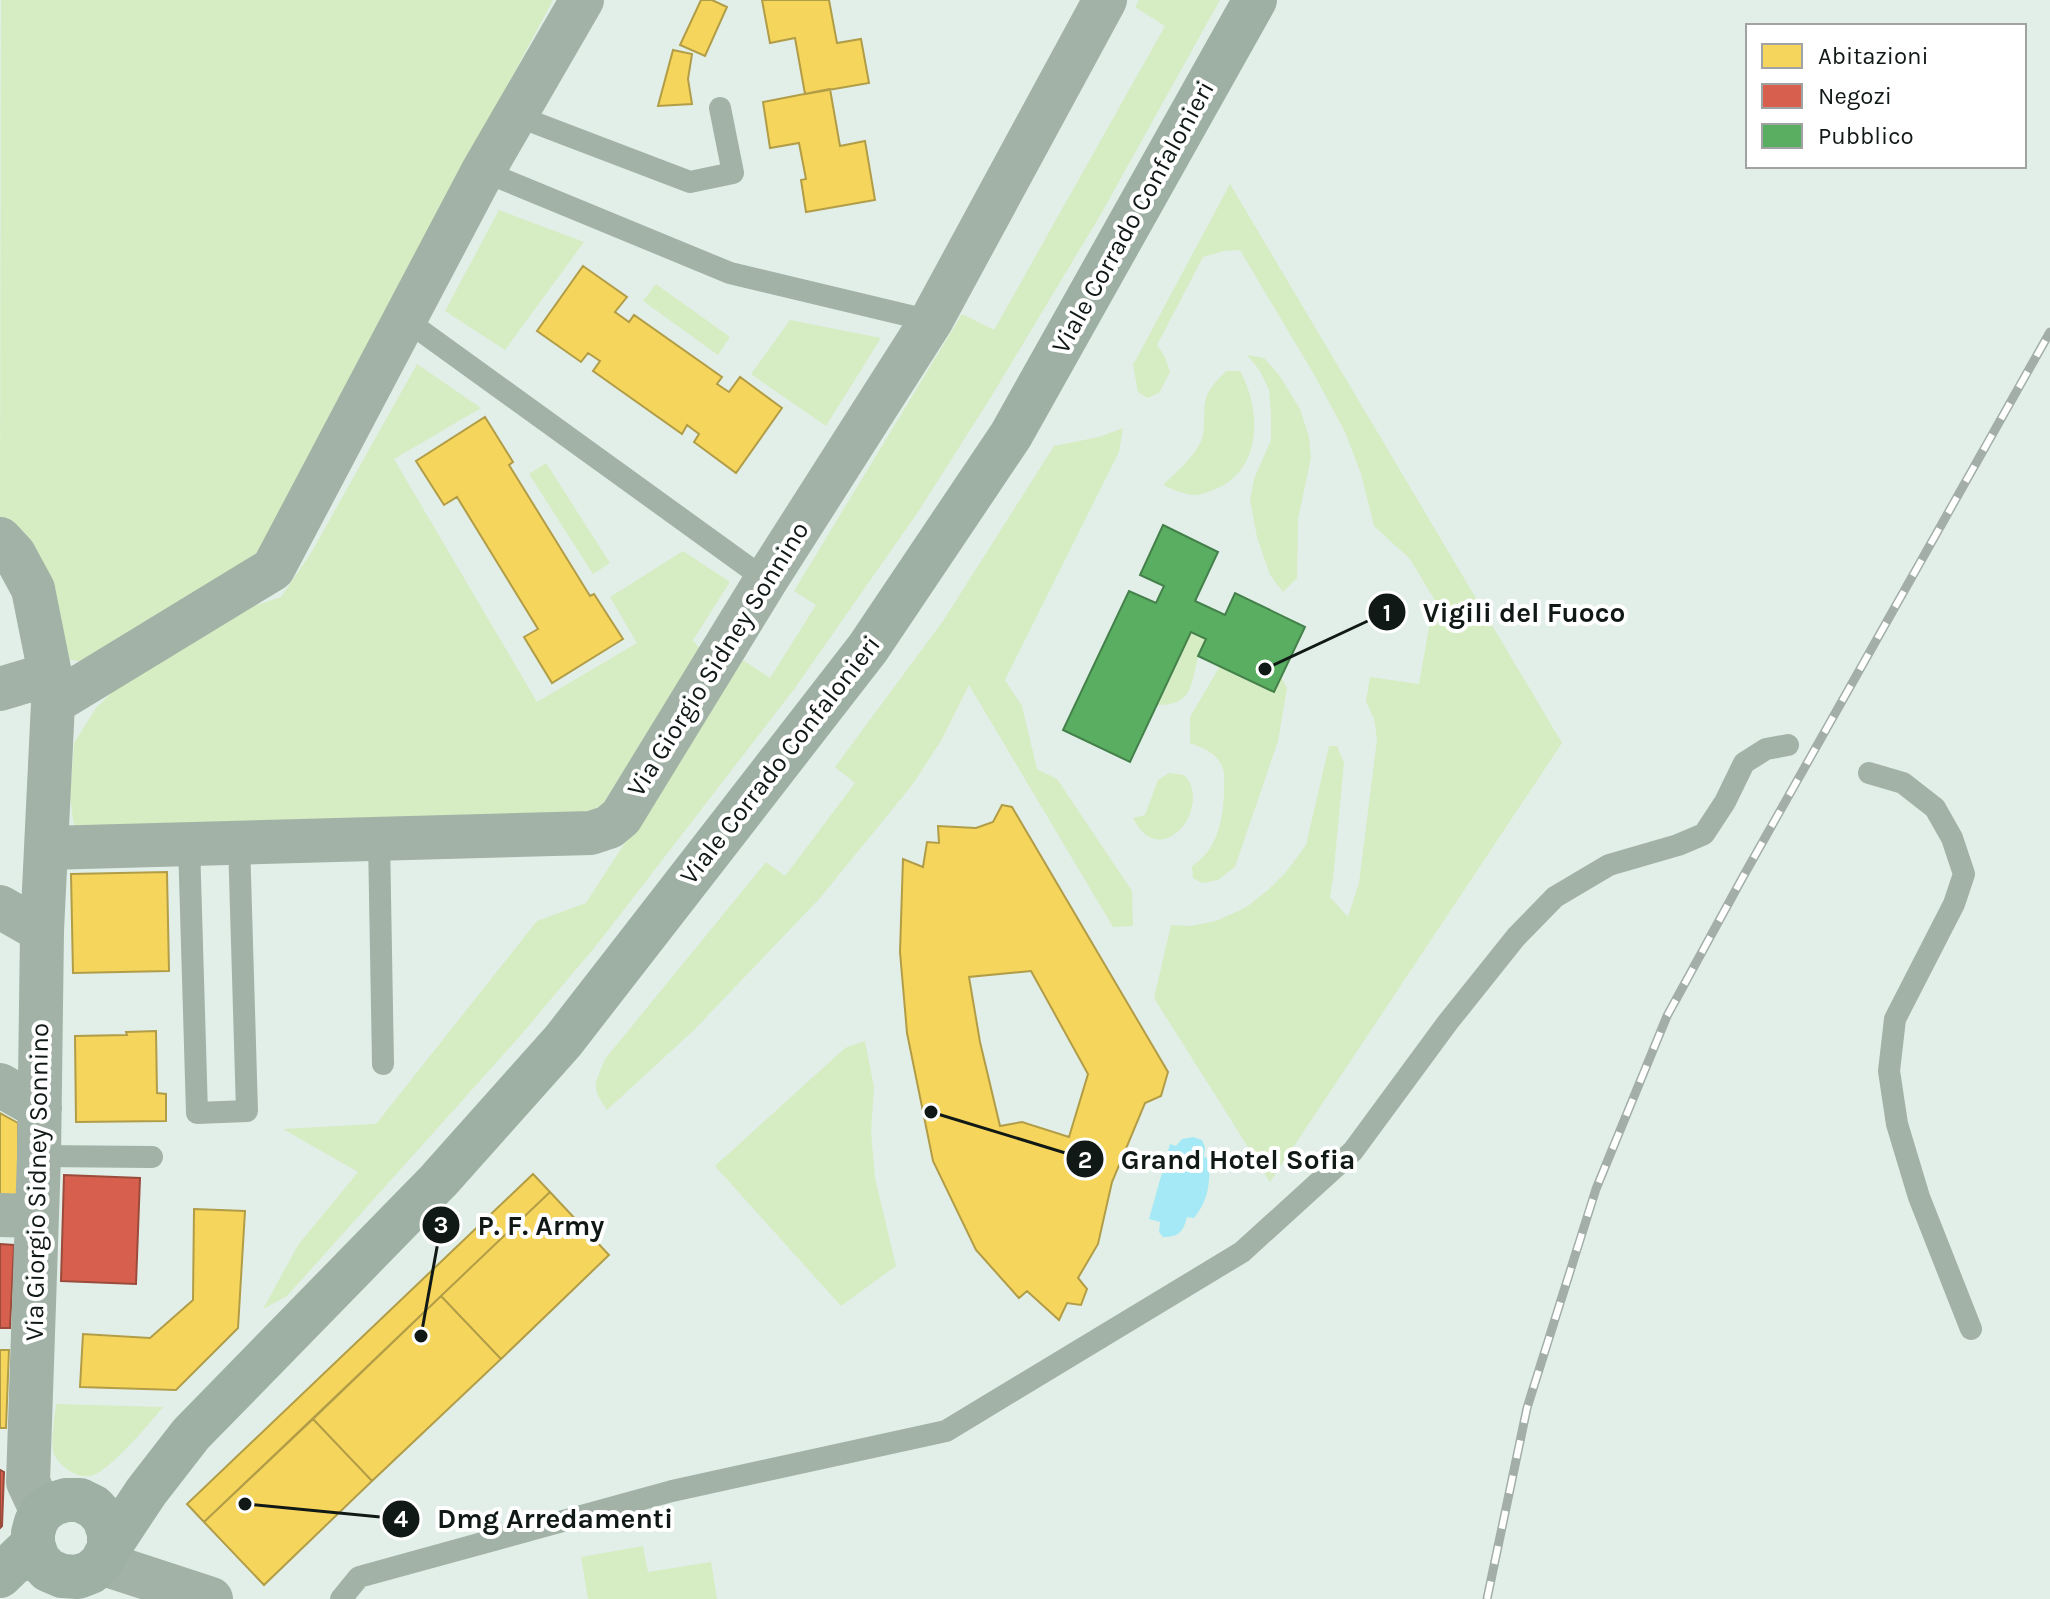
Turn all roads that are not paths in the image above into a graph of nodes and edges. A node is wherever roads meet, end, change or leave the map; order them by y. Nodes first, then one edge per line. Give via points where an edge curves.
1 (582, 0) edge
2 (1105, 0) edge
3 (1255, 0) edge
4 (720, 108) dead end
5 (517, 116) junction
6 (483, 171) junction
7 (406, 320) junction
8 (931, 321) junction
9 (0, 539) edge
10 (766, 580) junction
11 (51, 688) junction
12 (0, 689) edge
13 (1788, 745) dead end
14 (1869, 773) dead end
15 (379, 839) junction
16 (239, 842) junction
17 (189, 844) junction
18 (47, 848) junction
19 (0, 907) edge
20 (42, 931) junction
21 (383, 1064) dead end
22 (0, 1085) edge
23 (40, 1108) junction
24 (39, 1156) junction
25 (152, 1157) dead end
26 (19, 1216) edge
27 (1971, 1329) dead end
28 (191, 1434) junction
29 (52, 1519) junction
30 (89, 1572) edge
31 (0, 1576) edge
32 (0, 1593) edge
33 (17, 1599) edge
34 (211, 1599) edge
35 (341, 1599) edge

1 - 5 street
2 - 8 street, Via Giorgio Sidney Sonnino
3 - 28 main road, Viale Corrado Confalonieri via 1011,435 868,648 563,1041 439,1180
4 - 5 lane via 733,173 690,182
5 - 6 street
6 - 7 street
6 - 8 lane via 730,273
7 - 10 lane
7 - 11 street via 273,569
8 - 10 street, Via Giorgio Sidney Sonnino
9 - 11 street, Via Giorgio Sidney Sonnino via 33,589
10 - 15 street, Via Giorgio Sidney Sonnino via 621,817 609,827 591,833
11 - 12 street
11 - 18 street, Via Giorgio Sidney Sonnino
13 - 35 lane via 1766,749 1744,763 1704,834 1609,865 1555,897 1448,1022 1353,1151 1242,1252 946,1431 672,1491 359,1577
14 - 27 lane via 1903,783 1935,808 1964,874 1895,1019 1889,1071 1897,1124 1919,1197
15 - 16 street, Via Giorgio Sidney Sonnino
15 - 21 lane
16 - 17 street, Via Giorgio Sidney Sonnino
16 - 17 lane via 247,1111 197,1113
17 - 18 street, Via Giorgio Sidney Sonnino
18 - 20 street, Via Giorgio Sidney Sonnino
19 - 20 street
20 - 23 street, Via Giorgio Sidney Sonnino
22 - 23 street
23 - 24 street, Via Giorgio Sidney Sonnino
24 - 25 lane
24 - 26 street, Via Giorgio Sidney Sonnino
26 - 29 street, Via Giorgio Sidney Sonnino via 28,1482
28 - 29 main road
28 - 30 main road
29 - 30 main road via 38,1559 62,1576
29 - 30 main road via 94,1507 104,1518 109,1533
29 - 31 main road
30 - 34 street
32 - 33 main road

